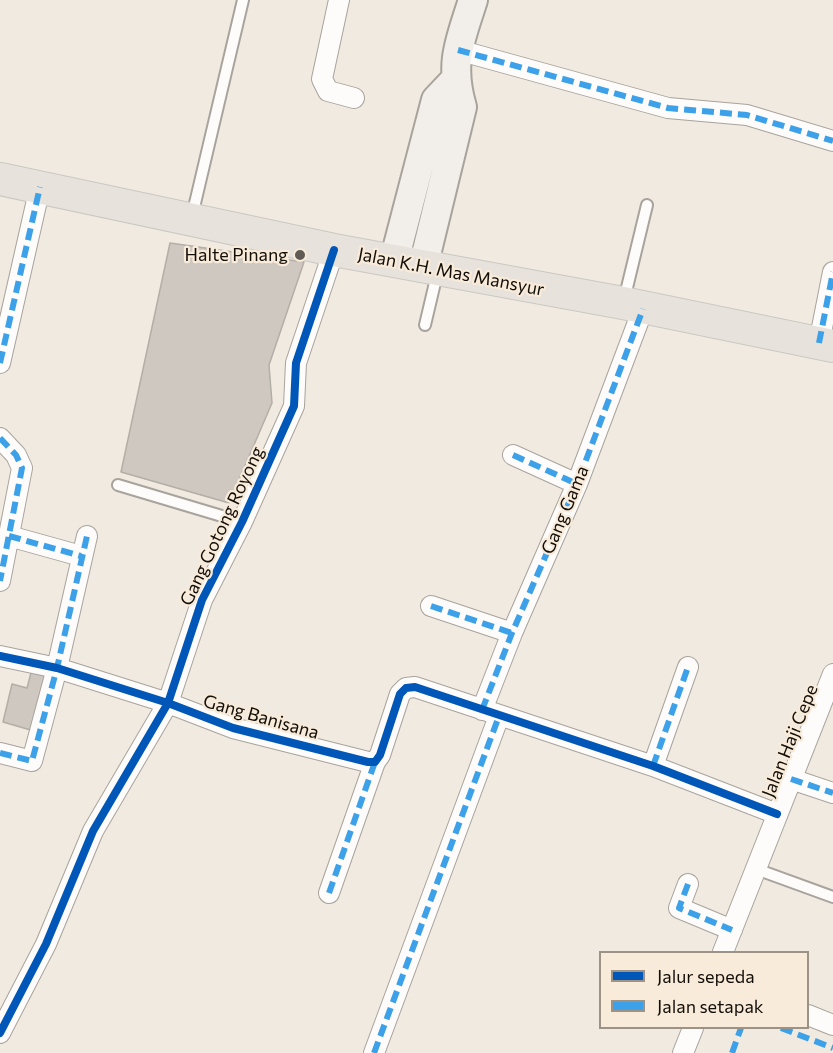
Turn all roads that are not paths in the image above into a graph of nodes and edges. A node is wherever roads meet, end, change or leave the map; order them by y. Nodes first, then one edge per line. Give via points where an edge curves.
1 (243, 0) edge
2 (339, 0) edge
3 (473, 0) edge
4 (458, 50) junction
5 (354, 98) dead end
6 (833, 141) edge
7 (0, 179) edge
8 (40, 187) junction
9 (647, 205) dead end
10 (192, 219) junction
11 (334, 250) junction
12 (418, 266) junction
13 (833, 272) edge
14 (633, 306) junction
15 (425, 325) dead end
16 (826, 345) edge
17 (0, 363) edge
18 (0, 438) edge
19 (513, 455) dead end
20 (577, 484) junction
21 (118, 485) dead end
22 (242, 522) junction
23 (9, 536) junction
24 (87, 536) dead end
25 (81, 556) junction
26 (0, 581) edge
27 (431, 606) dead end
28 (512, 633) junction
29 (0, 656) edge
30 (688, 667) dead end
31 (57, 668) junction
32 (833, 674) edge
33 (168, 703) junction
34 (490, 713) junction
35 (0, 753) edge
36 (375, 762) junction
37 (653, 766) junction
38 (791, 779) junction
39 (833, 794) edge
40 (777, 814) junction
41 (756, 869) junction
42 (688, 884) dead end
43 (329, 893) dead end
44 (833, 897) edge
45 (732, 930) junction
46 (723, 951) edge
47 (809, 1016) edge
48 (833, 1025) edge
49 (693, 1029) edge
50 (0, 1033) edge
51 (374, 1053) edge
52 (683, 1053) edge

1 - 10 lane
2 - 5 street via 322,79 328,91
3 - 4 main road
4 - 6 street via 668,108 747,115
4 - 12 main road via 454,81 436,100
7 - 8 main road, Jalan K.H. Mas Mansyur
8 - 10 main road, Jalan K.H. Mas Mansyur
8 - 17 street
9 - 14 lane
10 - 11 main road, Jalan K.H. Mas Mansyur
11 - 12 main road, Jalan K.H. Mas Mansyur
11 - 22 street, Gang Gotong Royong via 296,363 294,406
12 - 14 main road, Jalan K.H. Mas Mansyur
12 - 15 lane
13 - 16 street
14 - 16 main road, Jalan K.H. Mas Mansyur
14 - 20 street, Gang Gama
18 - 23 street via 16,455 21,468
19 - 20 street
20 - 28 street, Gang Gama
21 - 22 lane
22 - 33 street, Gang Gotong Royong via 202,600
23 - 25 street
23 - 26 street
24 - 25 street
25 - 31 street
27 - 28 street
28 - 34 street, Gang Gama
29 - 31 street, Gang Banisana
30 - 37 street
31 - 33 street, Gang Banisana
31 - 35 street via 32,761
32 - 38 street, Jalan Haji Cepe
33 - 36 street, Gang Banisana via 233,728
33 - 50 street, Gang Gotong Royong via 93,831 46,944
34 - 36 street via 415,687 406,688 400,694
34 - 37 street
34 - 51 street, Gang Gama
36 - 43 street
37 - 40 street
38 - 39 street
38 - 40 street, Jalan Haji Cepe
40 - 41 street, Jalan Haji Cepe
41 - 44 lane
41 - 45 street, Jalan Haji Cepe
42 - 45 street via 679,908
45 - 46 street, Jalan Haji Cepe
47 - 48 street
49 - 52 street

